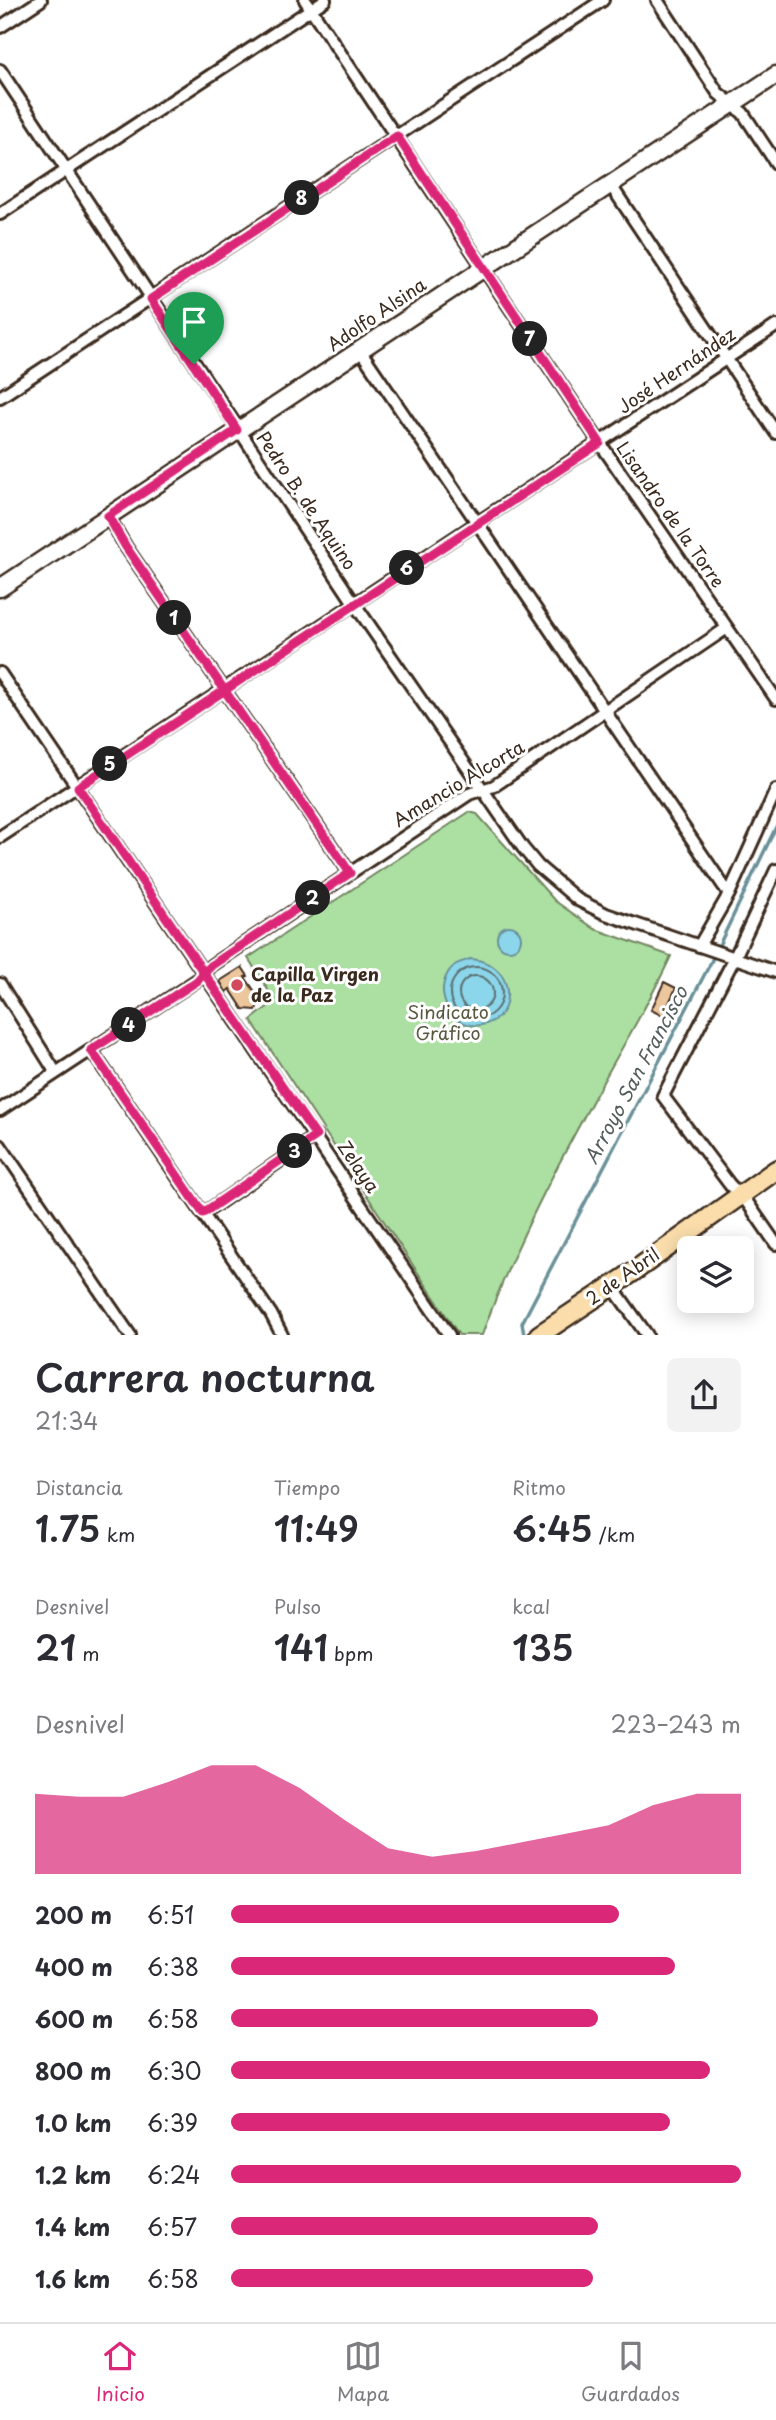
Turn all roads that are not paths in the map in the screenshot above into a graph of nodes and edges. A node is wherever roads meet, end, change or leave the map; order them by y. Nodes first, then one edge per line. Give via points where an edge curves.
1 (41, 0) edge
2 (325, 0) edge
3 (603, 0) edge
4 (657, 0) edge
5 (308, 5) edge
6 (0, 27) edge
7 (0, 70) edge
8 (776, 75) edge
9 (732, 104) junction
10 (397, 136) junction
11 (776, 163) edge
12 (68, 170) junction
13 (610, 184) junction
14 (0, 214) edge
15 (483, 268) junction
16 (151, 299) junction
17 (776, 326) edge
18 (360, 350) junction
19 (725, 359) junction
20 (0, 397) edge
21 (237, 430) junction
22 (776, 433) edge
23 (600, 443) junction
24 (108, 516) junction
25 (477, 523) junction
26 (0, 589) edge
27 (354, 603) junction
28 (727, 628) junction
29 (0, 673) edge
30 (224, 691) junction
31 (776, 699) edge
32 (606, 710) junction
33 (78, 787) junction
34 (484, 790) junction
35 (776, 790) edge
36 (0, 837) edge
37 (776, 870) edge
38 (350, 873) junction
39 (729, 894) junction
40 (704, 948) junction
41 (731, 956) junction
42 (776, 972) edge
43 (204, 973) junction
44 (0, 984) edge
45 (91, 1050) junction
46 (56, 1073) junction
47 (0, 1110) edge
48 (316, 1136) junction
49 (0, 1146) edge
50 (776, 1170) edge
51 (740, 1195) junction
52 (203, 1213) junction
53 (776, 1244) edge
54 (612, 1286) junction
55 (130, 1335) edge
56 (282, 1335) edge
57 (449, 1335) edge
58 (538, 1335) edge
59 (646, 1335) edge

1 - 6 street
2 - 5 street
3 - 10 street
4 - 9 street via 718,93
5 - 10 street, Lisandro de la Torre
5 - 12 street
7 - 12 street, Pedro B. de Aquino
8 - 9 street, Adolfo Alsina
9 - 11 street
9 - 13 street, Adolfo Alsina
10 - 15 street, Lisandro de la Torre
10 - 16 street
12 - 14 street
12 - 16 street, Pedro B. de Aquino
13 - 15 street, Adolfo Alsina
13 - 19 street
15 - 18 street, Adolfo Alsina
15 - 23 street, Lisandro de la Torre
16 - 20 street
16 - 21 street, Pedro B. de Aquino
17 - 19 street, José Hernández
18 - 21 street, Adolfo Alsina
18 - 25 street
19 - 22 street
19 - 23 street, José Hernández
21 - 24 street, Adolfo Alsina
21 - 27 street, Pedro B. de Aquino
23 - 25 street, José Hernández
23 - 28 street, Lisandro de la Torre
24 - 26 street, Adolfo Alsina
24 - 30 street
25 - 27 street, José Hernández
25 - 32 street
27 - 30 street, José Hernández
27 - 34 street, Pedro B. de Aquino
28 - 31 street, Lisandro de la Torre
28 - 32 street, Amancio Alcorta
29 - 33 street, Zelaya
30 - 33 street, José Hernández
30 - 38 street
32 - 34 street, Amancio Alcorta
32 - 39 street
33 - 36 street, José Hernández
33 - 43 street, Zelaya
34 - 38 street, Amancio Alcorta via 468,794
34 - 40 street, Pedro B. de Aquino via 538,866 578,900
35 - 39 street
37 - 41 street
38 - 43 street, Amancio Alcorta
39 - 40 street
40 - 41 street, Pedro B. de Aquino
41 - 42 street, Pedro B. de Aquino
41 - 51 street via 663,1096
43 - 45 street, Amancio Alcorta
43 - 48 street, Zelaya
44 - 46 street
45 - 46 street, Amancio Alcorta
45 - 52 street
46 - 47 street, Amancio Alcorta
48 - 52 street
48 - 57 street, Zelaya
49 - 55 street
50 - 51 main road, 2 de Abril
51 - 53 street
51 - 54 main road, 2 de Abril
52 - 56 street
54 - 58 main road, 2 de Abril
54 - 59 street

